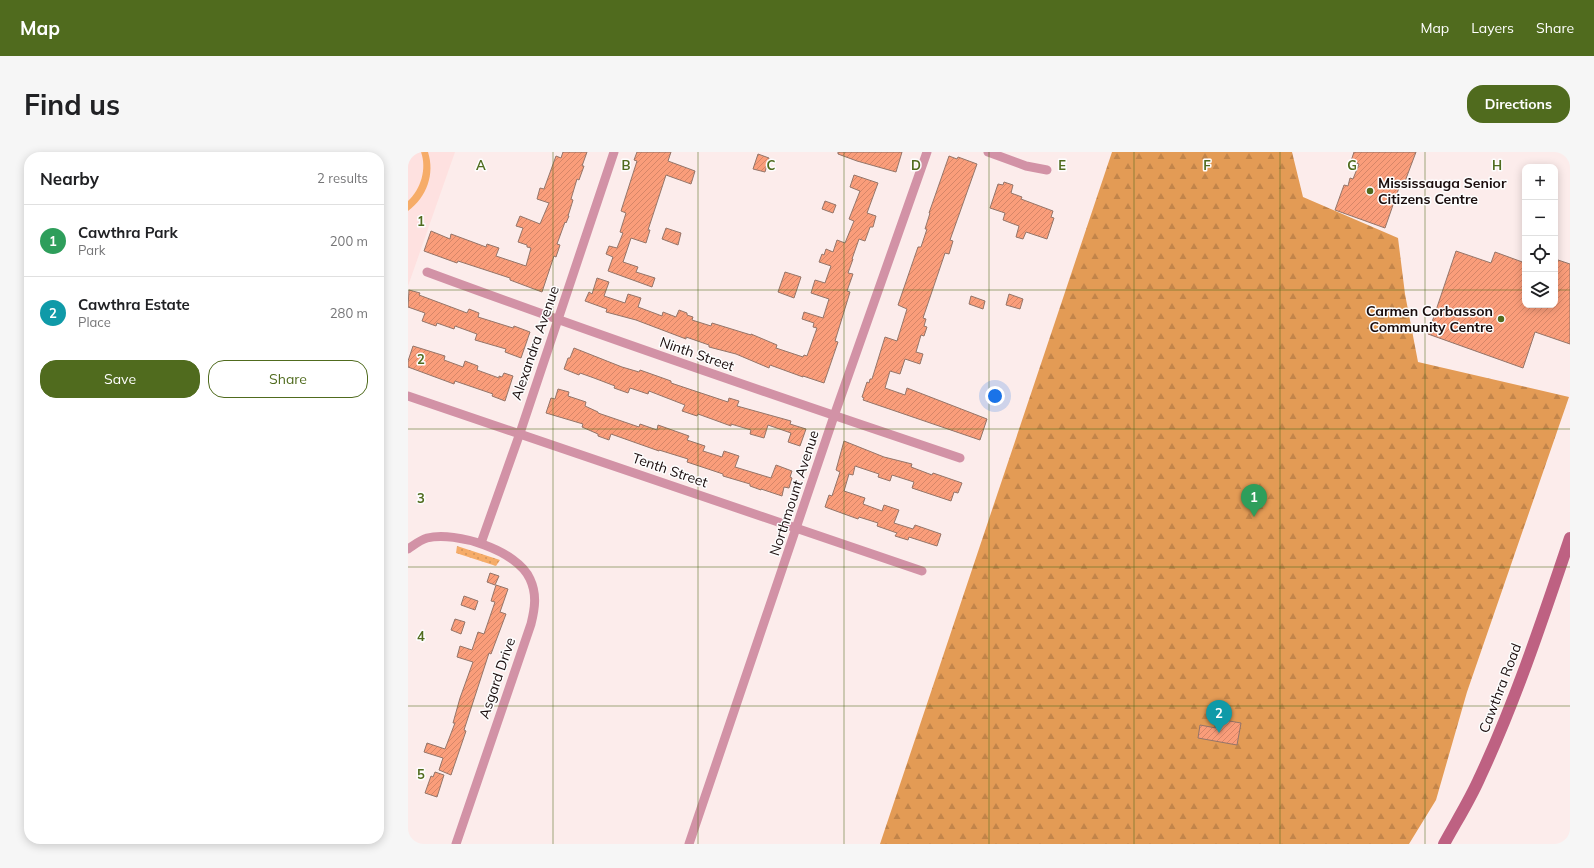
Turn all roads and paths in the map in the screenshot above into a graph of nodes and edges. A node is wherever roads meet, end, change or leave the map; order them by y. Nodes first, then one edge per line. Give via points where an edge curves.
1 (614, 152) edge
2 (926, 152) edge
3 (988, 152) edge
4 (1047, 170) dead end
5 (427, 272) dead end
6 (558, 320) junction
7 (408, 396) edge
8 (834, 416) junction
9 (520, 433) junction
10 (960, 458) dead end
11 (797, 528) junction
12 (1570, 538) edge
13 (481, 543) junction
14 (408, 549) edge
15 (922, 571) dead end
16 (456, 844) edge
17 (690, 844) edge
18 (1444, 844) edge

1 - 6 street, Alexandra Avenue
2 - 8 street, Northmount Avenue
3 - 4 street via 1026,166
5 - 6 street, Ninth Street
6 - 8 street, Ninth Street
6 - 9 street, Alexandra Avenue
7 - 9 street, Tenth Street
8 - 10 street, Ninth Street
8 - 11 street, Northmount Avenue
9 - 11 street, Tenth Street
9 - 13 street, Alexandra Avenue
11 - 15 street, Tenth Street
11 - 17 street, Northmount Avenue
12 - 18 main road, Cawthra Road via 1496,741 1480,778
13 - 14 street, Asgard Drive via 455,537 426,538
13 - 16 street, Asgard Drive via 522,567 530,578 535,600 531,624

